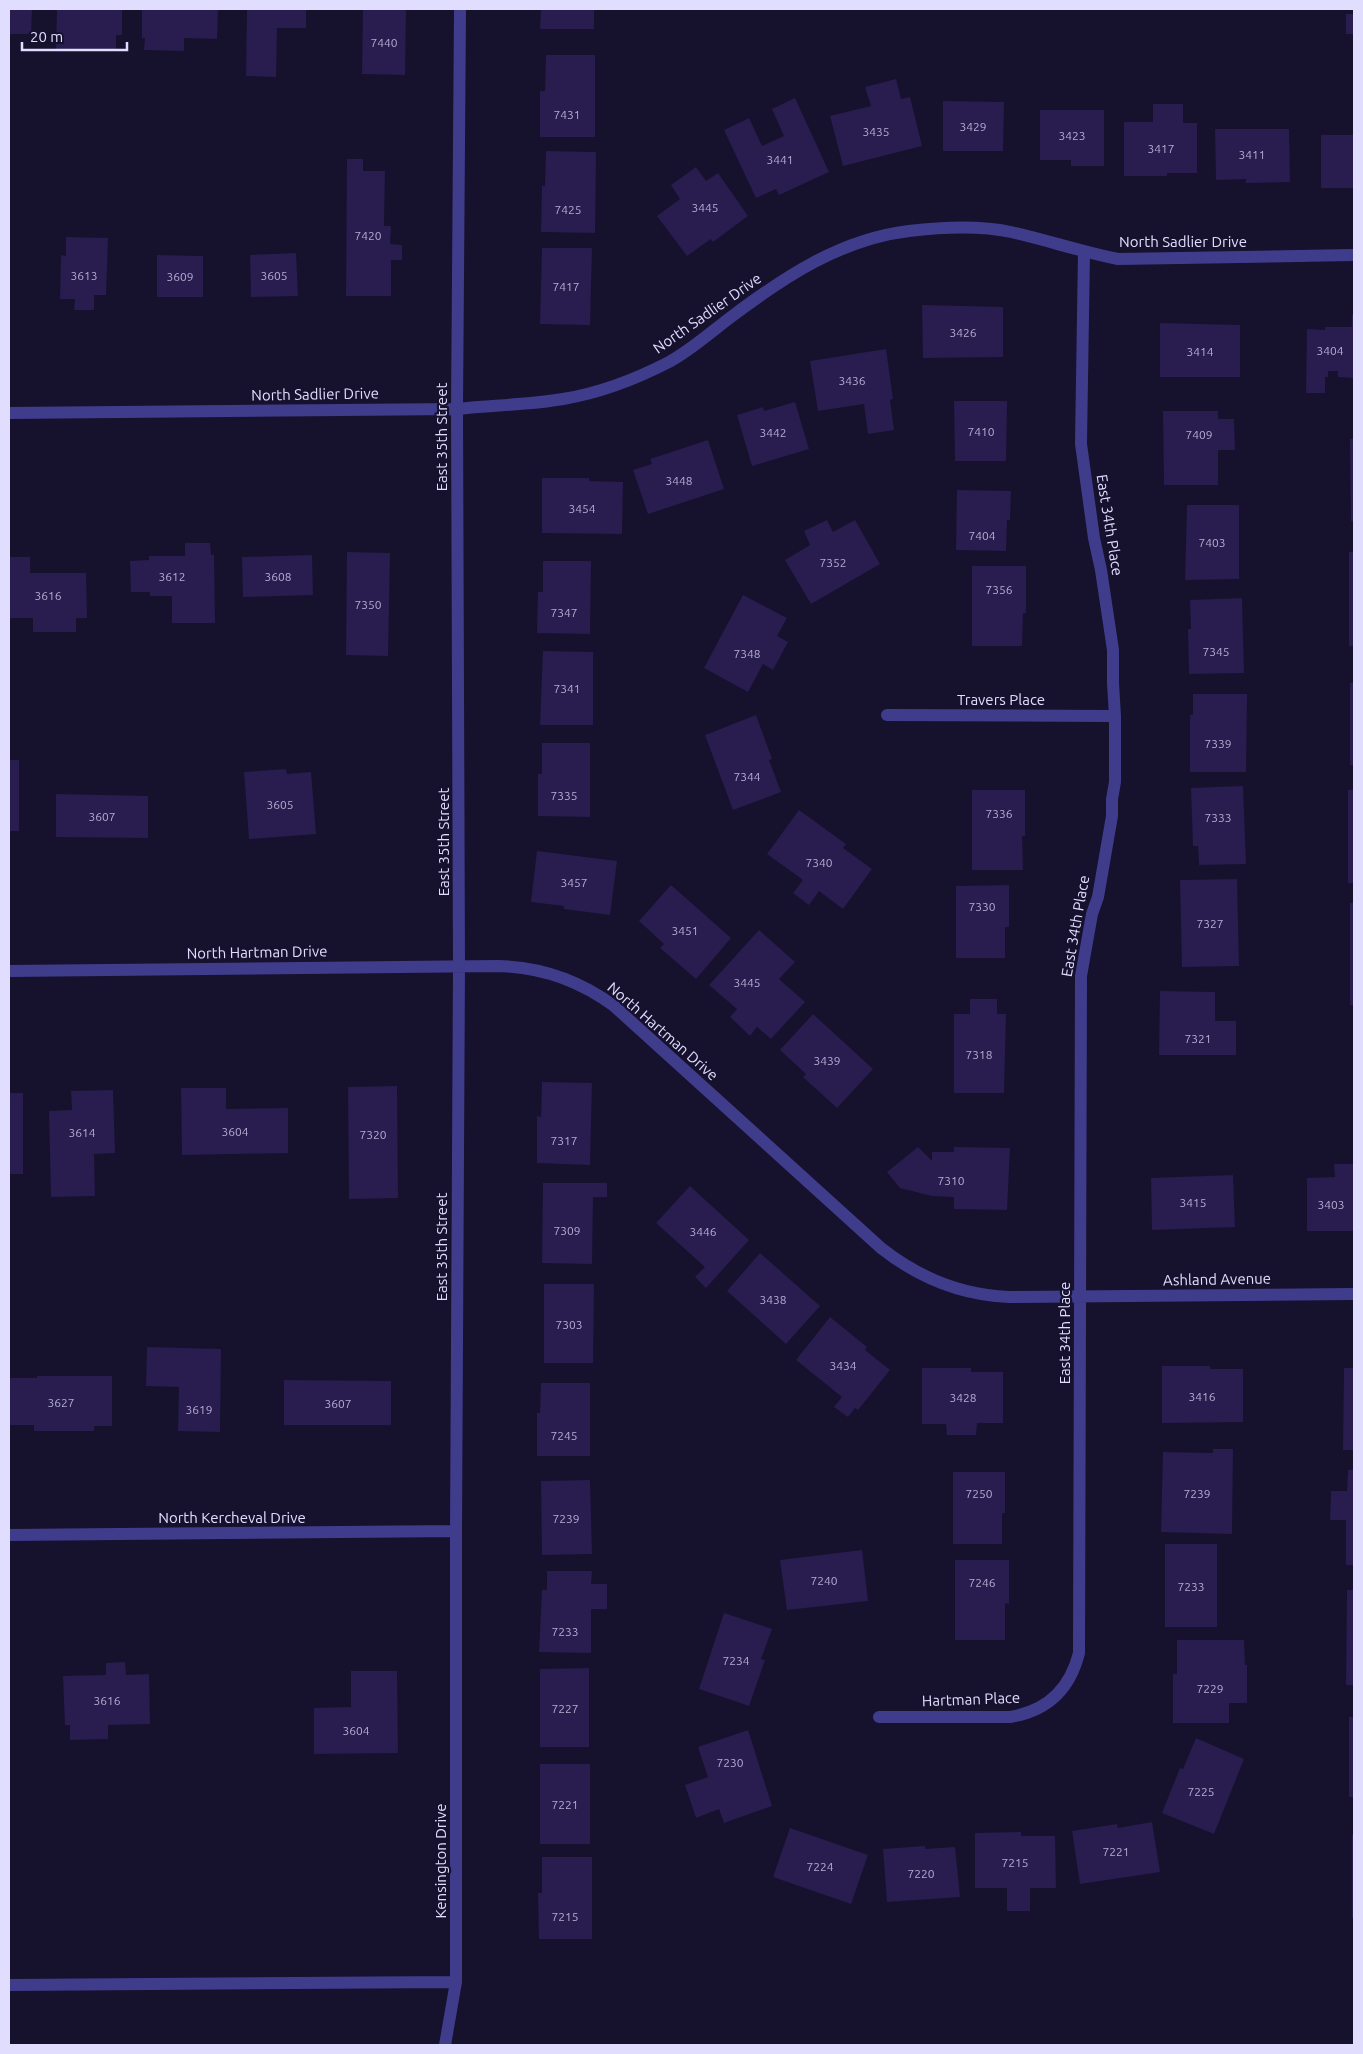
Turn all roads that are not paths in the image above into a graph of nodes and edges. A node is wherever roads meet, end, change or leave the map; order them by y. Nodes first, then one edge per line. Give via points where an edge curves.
1 (460, 9) edge
2 (1084, 252) junction
3 (1354, 256) edge
4 (457, 409) junction
5 (9, 413) edge
6 (887, 716) dead end
7 (1115, 716) junction
8 (459, 966) junction
9 (9, 970) edge
10 (1354, 1294) edge
11 (1080, 1297) junction
12 (456, 1531) junction
13 (9, 1535) edge
14 (1079, 1640) joint
15 (457, 1675) joint
16 (879, 1717) dead end
17 (456, 1982) junction
18 (9, 1985) edge
19 (445, 2045) edge

1 - 4 street, East 35th Street
2 - 3 street, North Sadlier Drive via 1118,259
2 - 4 street, North Sadlier Drive via 1010,232 976,228 892,234 842,249 797,270 684,353 641,376 562,399
2 - 7 street, East 34th Place via 1081,444 1113,650
4 - 5 street, North Sadlier Drive
4 - 8 street, East 35th Street
6 - 7 street, Travers Place
7 - 11 street, East 34th Place via 1112,816 1081,976
8 - 9 street, North Hartman Drive
8 - 11 street, North Hartman Drive via 512,966 540,970 580,984 603,998 881,1248 918,1272 949,1287 983,1295
8 - 12 street, East 35th Street
10 - 11 street, Ashland Avenue
11 - 14 street, East 34th Place
12 - 13 street, North Kercheval Drive
12 - 15 street, East 35th Street
14 - 16 street, Hartman Place via 1079,1653 1071,1676 1047,1704 1036,1710 1010,1717
15 - 17 street, Kensington Drive
17 - 18 street
17 - 19 street, Kensington Drive

